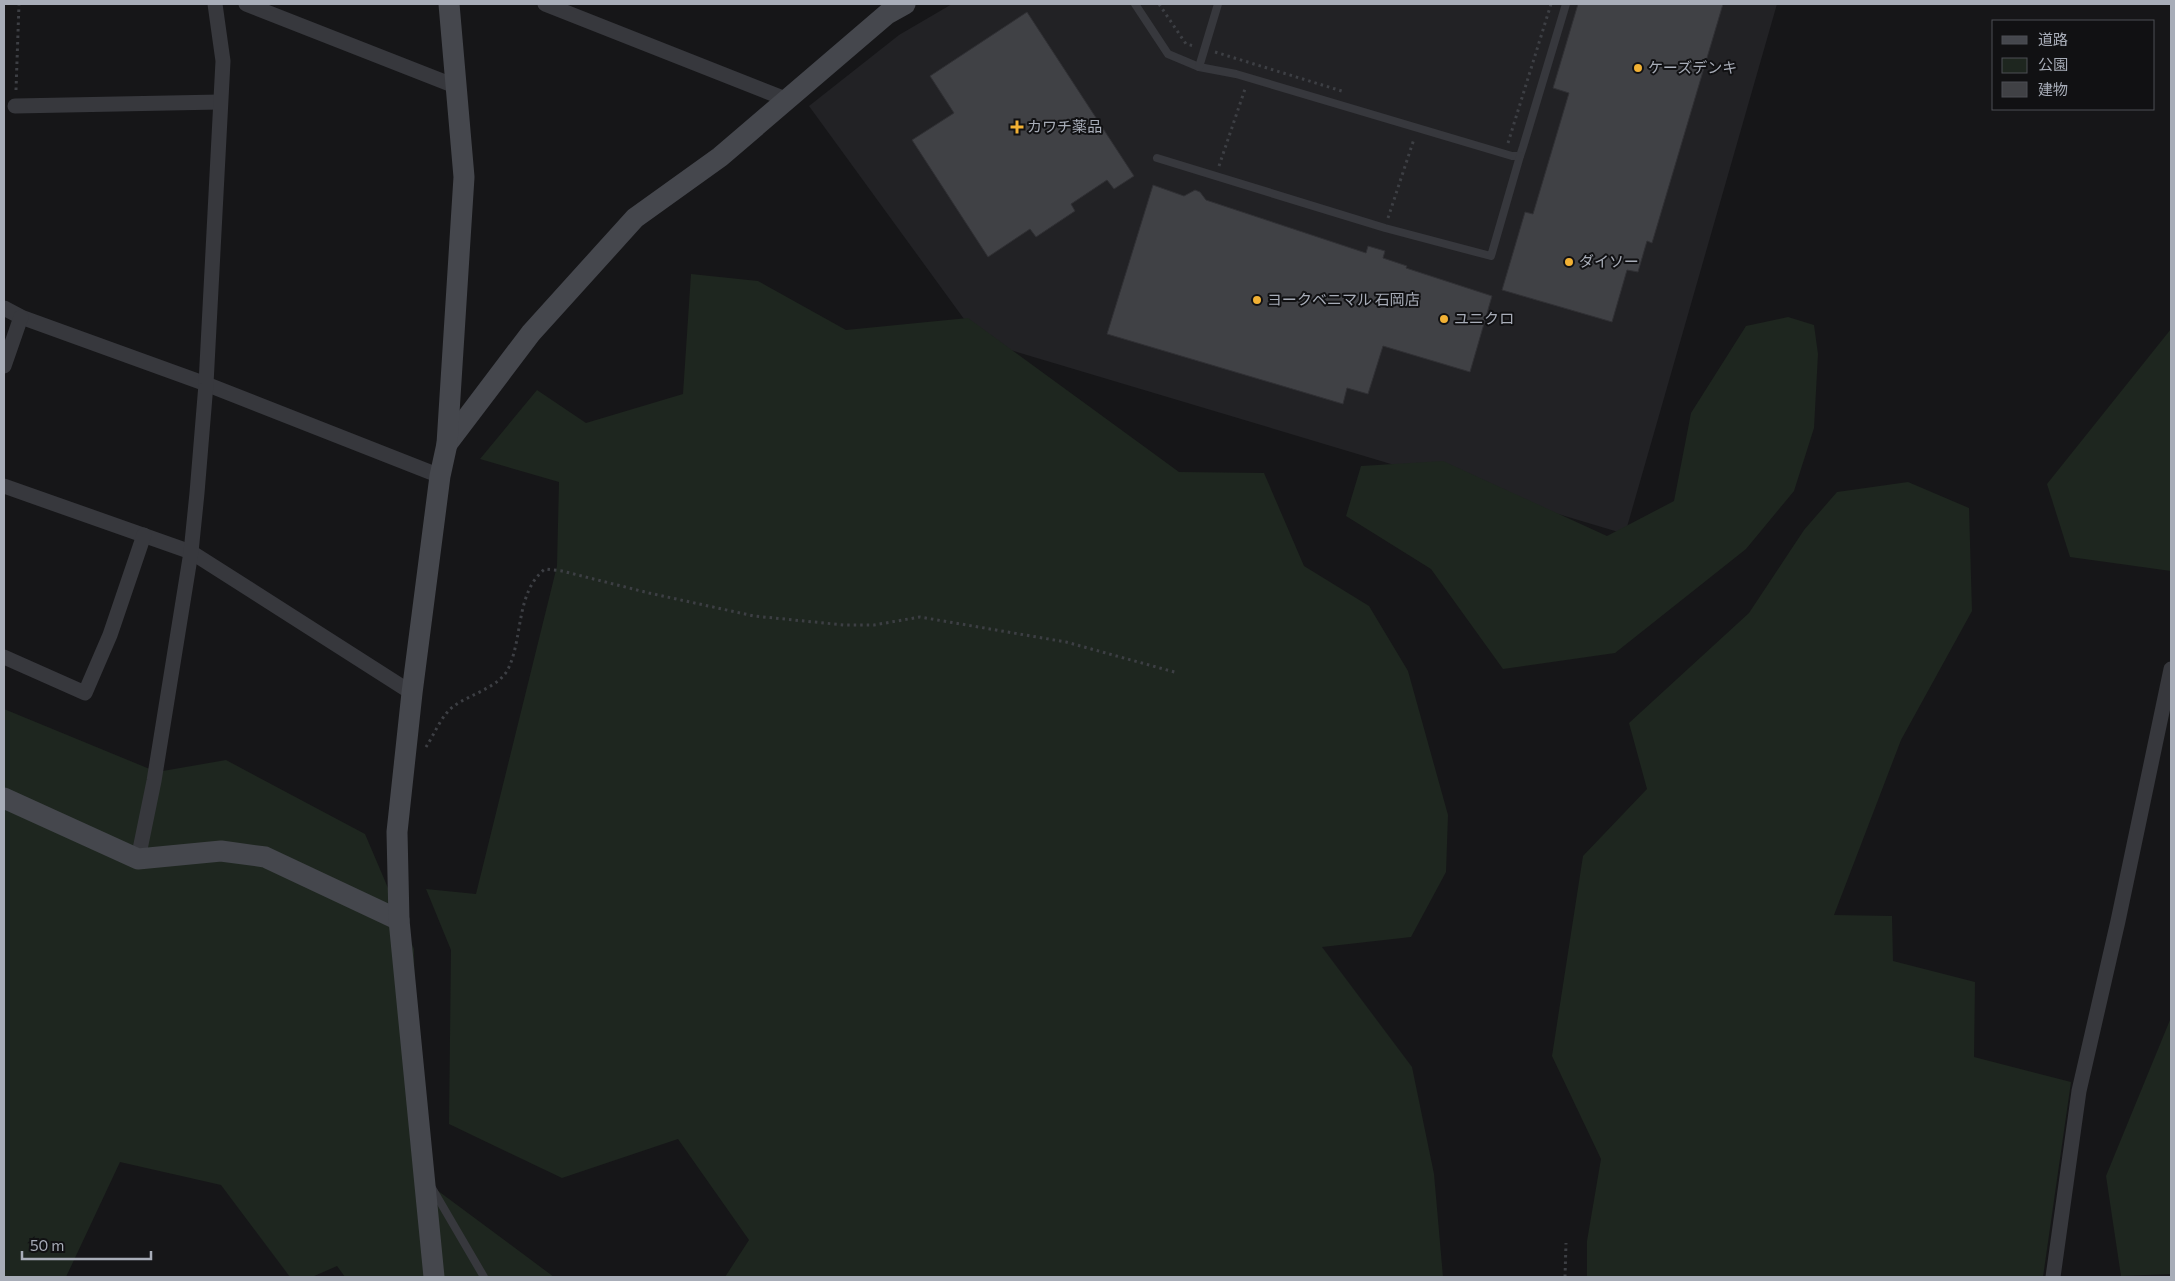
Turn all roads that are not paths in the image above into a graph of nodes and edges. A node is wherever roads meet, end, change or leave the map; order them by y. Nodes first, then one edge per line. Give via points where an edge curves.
1 (215, 4) edge
2 (246, 4) edge
3 (448, 4) edge
4 (545, 4) edge
5 (905, 4) edge
6 (1135, 4) edge
7 (1218, 4) edge
8 (1566, 4) edge
9 (1199, 67) junction
10 (455, 86) junction
11 (788, 100) junction
12 (220, 102) junction
13 (16, 106) road end
14 (1520, 156) junction
15 (1157, 158) dead end
16 (4, 308) edge
17 (21, 317) junction
18 (4, 366) edge
19 (206, 384) junction
20 (447, 444) junction
21 (440, 476) junction
22 (4, 486) edge
23 (144, 535) junction
24 (191, 552) junction
25 (4, 657) edge
26 (2171, 669) edge
27 (412, 693) junction
28 (4, 798) edge
29 (138, 859) junction
30 (400, 920) junction
31 (424, 1176) junction
32 (434, 1277) edge
33 (484, 1277) edge
34 (2053, 1277) edge

1 - 12 street via 223,61
2 - 10 street
3 - 10 street
4 - 11 street
5 - 11 street via 887,14
6 - 9 lane via 1168,54
7 - 9 lane
8 - 14 lane
9 - 14 lane via 1249,78
10 - 20 street via 464,178
11 - 20 street via 720,156 635,218 531,333
12 - 13 street
12 - 19 street
14 - 15 lane via 1491,256 1385,228
16 - 17 street
17 - 18 street
17 - 19 street
19 - 21 street
19 - 24 street
20 - 21 street
21 - 27 street
22 - 23 street
23 - 24 street
23 - 25 street via 110,635 85,693
24 - 27 street
24 - 29 street
26 - 34 street via 2079,1091
27 - 30 street via 397,832
28 - 29 street
29 - 30 street via 220,851 265,857
30 - 31 street
31 - 32 street
31 - 33 lane

